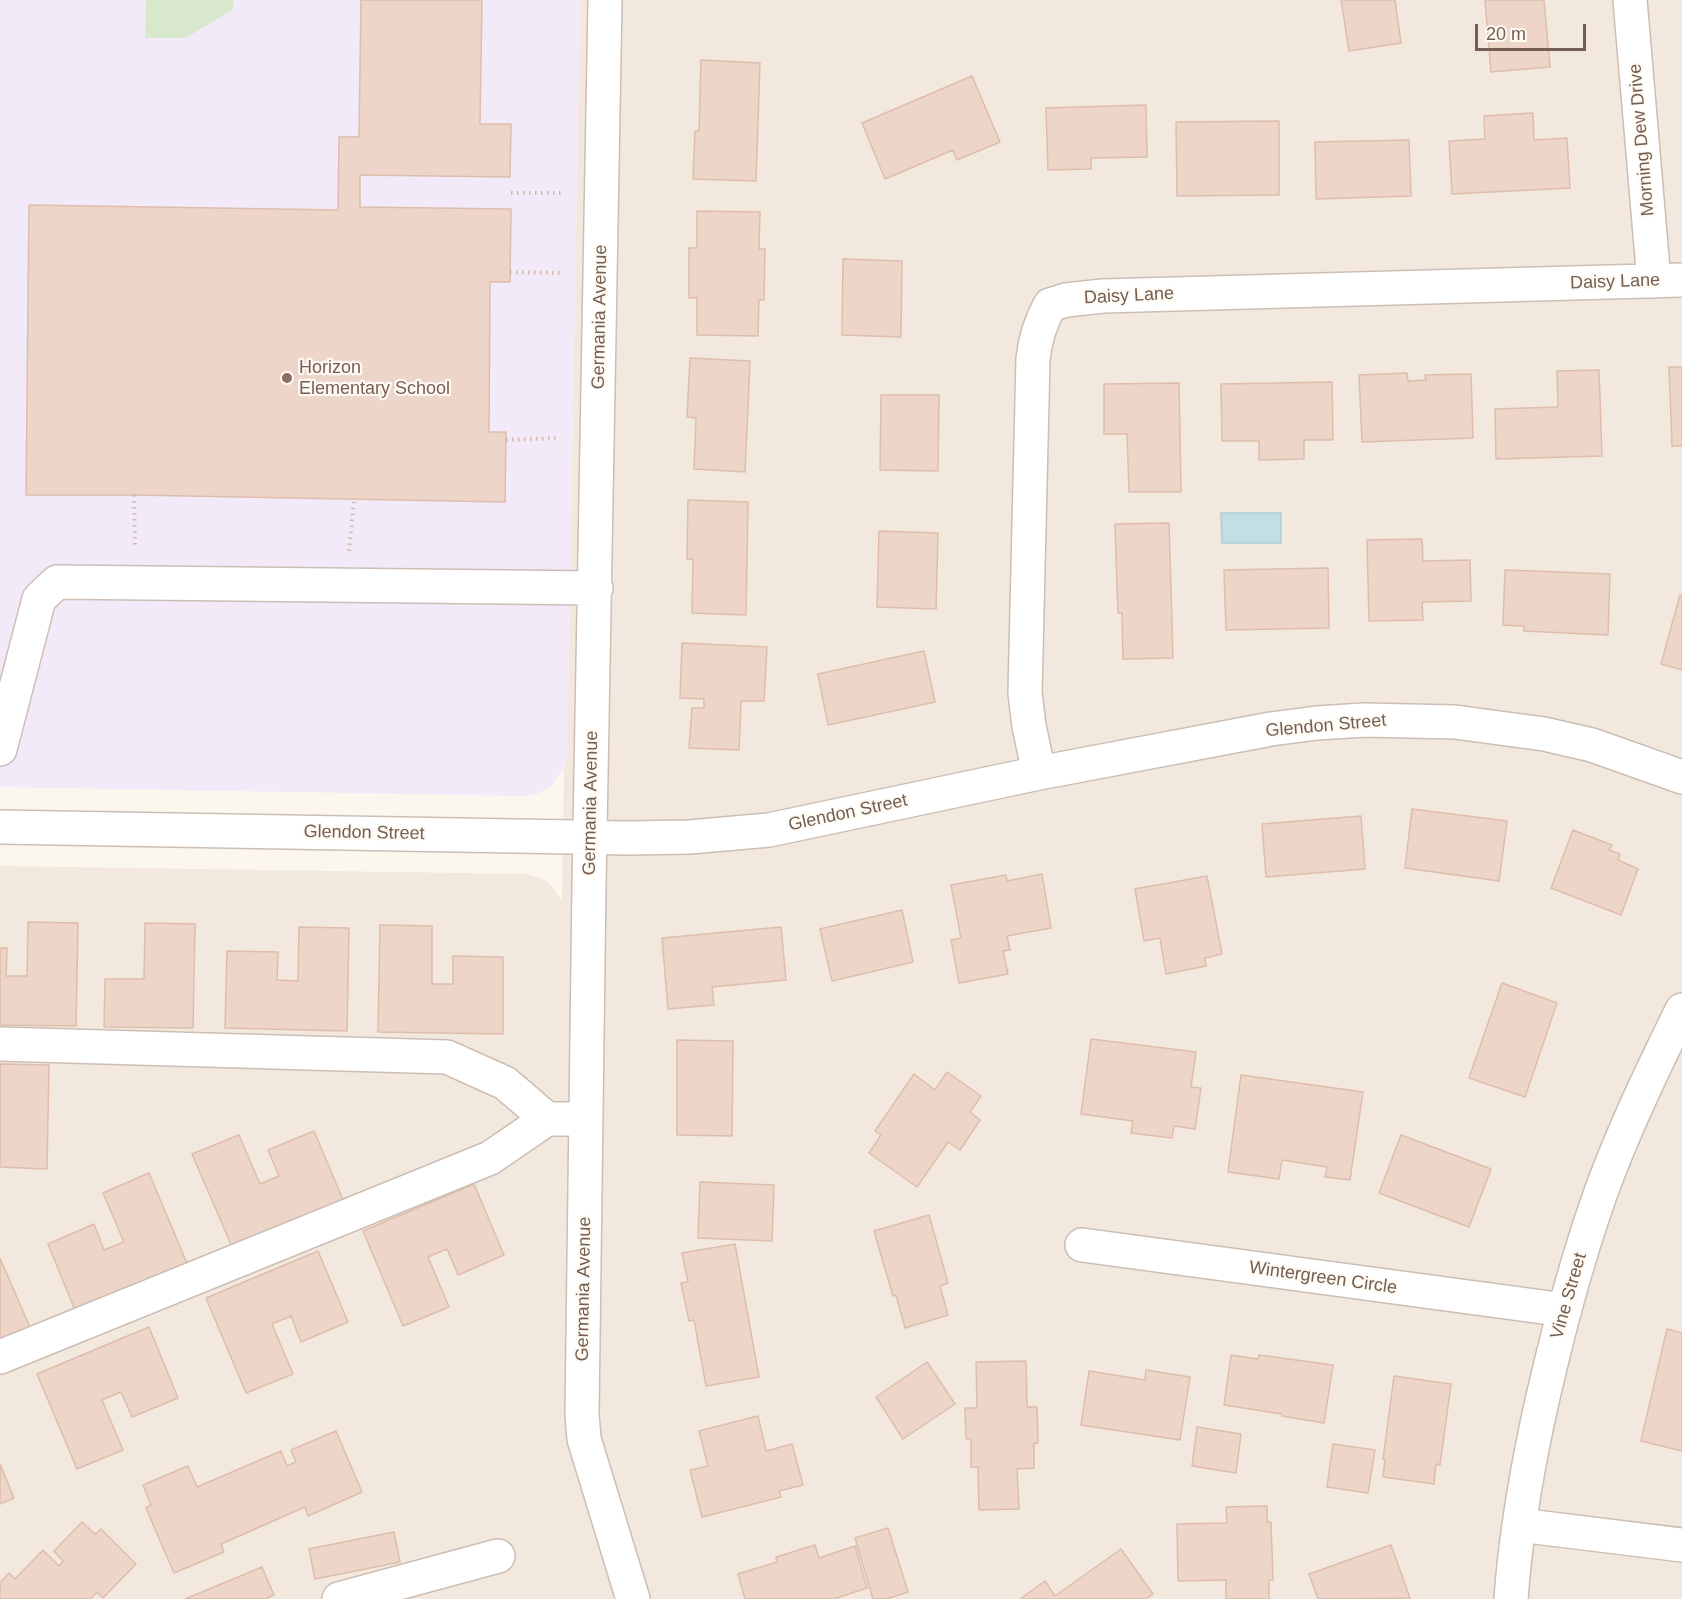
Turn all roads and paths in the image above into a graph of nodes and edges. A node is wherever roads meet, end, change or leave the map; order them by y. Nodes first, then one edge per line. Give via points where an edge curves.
1 (605, 0) edge
2 (1630, 0) edge
3 (511, 193) dead end
4 (563, 193) dead end
5 (510, 272) dead end
6 (561, 273) dead end
7 (1668, 280) edge
8 (559, 438) dead end
9 (506, 440) dead end
10 (134, 495) dead end
11 (354, 499) dead end
12 (135, 556) dead end
13 (349, 558) dead end
14 (596, 588) junction
15 (0, 749) edge
16 (1039, 774) junction
17 (1682, 777) edge
18 (0, 827) edge
19 (591, 837) junction
20 (1682, 1010) edge
21 (0, 1044) edge
22 (548, 1119) junction
23 (586, 1119) junction
24 (1082, 1245) dead end
25 (1564, 1310) junction
26 (0, 1357) edge
27 (1519, 1525) junction
28 (1682, 1545) edge
29 (498, 1556) dead end
30 (339, 1599) edge
31 (633, 1599) edge
32 (1511, 1599) edge

1 - 14 street, Germania Avenue
2 - 7 street, Morning Dew Drive
3 - 4 path
5 - 6 path
7 - 16 street, Daisy Lane via 1102,296 1050,305 1035,340 1032,383 1025,693
8 - 9 path
10 - 12 path
11 - 13 path
14 - 15 street via 57,582 39,599
14 - 19 street, Germania Avenue
16 - 17 street, Glendon Street via 1271,729 1398,720 1455,722 1544,734 1592,745
16 - 19 street, Glendon Street via 769,830 690,837
18 - 19 street, Glendon Street
19 - 23 street, Germania Avenue
20 - 25 street, Vine Street via 1625,1131
21 - 22 street via 447,1057 505,1083
22 - 23 street
22 - 26 street via 490,1158
23 - 31 street, Germania Avenue via 582,1426
24 - 25 street, Wintergreen Circle
25 - 27 street, Vine Street
27 - 28 street
27 - 32 street, Vine Street
29 - 30 street

